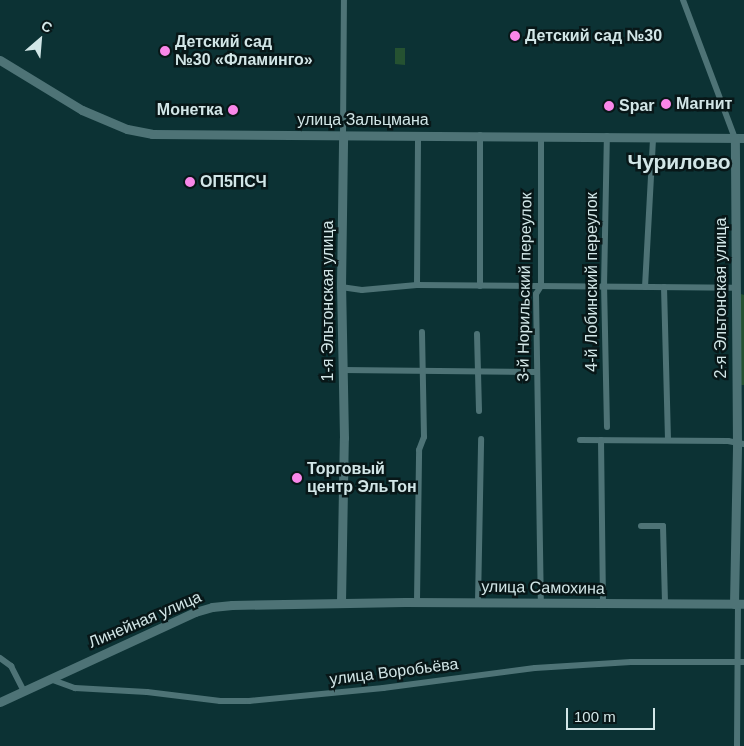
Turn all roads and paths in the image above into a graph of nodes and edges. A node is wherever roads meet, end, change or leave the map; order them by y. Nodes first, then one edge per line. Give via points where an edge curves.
1 (344, 0) edge
2 (683, 0) edge
3 (0, 60) edge
4 (343, 134) junction
5 (418, 135) junction
6 (480, 136) junction
7 (541, 136) junction
8 (607, 136) junction
9 (653, 137) junction
10 (740, 138) edge
11 (417, 285) junction
12 (480, 286) junction
13 (540, 286) junction
14 (341, 287) junction
15 (604, 287) junction
16 (645, 287) junction
17 (664, 287) junction
18 (736, 288) junction
19 (422, 332) dead end
20 (477, 334) dead end
21 (343, 370) junction
22 (424, 372) junction
23 (536, 372) junction
24 (478, 373) junction
25 (479, 411) dead end
26 (607, 428) dead end
27 (481, 439) dead end
28 (580, 440) dead end
29 (601, 440) junction
30 (668, 440) junction
31 (740, 444) edge
32 (641, 526) dead end
33 (341, 602) junction
34 (417, 602) junction
35 (478, 602) junction
36 (541, 603) junction
37 (603, 604) junction
38 (665, 604) junction
39 (739, 604) edge
40 (0, 658) edge
41 (741, 662) edge
42 (50, 679) junction
43 (24, 691) junction
44 (0, 702) edge
45 (737, 746) edge

1 - 4 street, 1-я Эльтонская улица
2 - 10 street, 2-я Эльтонская улица
3 - 4 street, улица Зальцмана via 82,110 128,129 182,136
4 - 5 street, улица Зальцмана
4 - 14 street, 1-я Эльтонская улица
5 - 6 street, улица Зальцмана
5 - 11 street
6 - 7 street, улица Зальцмана
6 - 12 street
7 - 8 street, улица Зальцмана
7 - 13 street, 3-й Норильский переулок
8 - 9 street, улица Зальцмана
8 - 15 street, 4-й Лобинский переулок
9 - 10 street, улица Зальцмана
9 - 16 street
10 - 18 street, 2-я Эльтонская улица
11 - 12 street
11 - 14 street via 362,290
12 - 13 street
13 - 15 street
13 - 23 street, 3-й Норильский переулок via 536,294
14 - 21 street, 1-я Эльтонская улица
15 - 16 street
15 - 26 street, 4-й Лобинский переулок
16 - 17 street
17 - 18 street
17 - 30 street
18 - 31 street, 2-я Эльтонская улица
19 - 22 street
20 - 24 street
21 - 22 street
21 - 33 street, 1-я Эльтонская улица
22 - 24 street
22 - 34 street via 424,437 419,450
23 - 24 street
23 - 36 street, 3-й Норильский переулок
24 - 25 street
27 - 35 street
28 - 29 street
29 - 30 street
29 - 37 street
30 - 31 street
31 - 39 street, 2-я Эльтонская улица
32 - 38 street via 663,526
33 - 34 street, улица Самохина
33 - 42 street, Линейная улица via 232,605 195,612
34 - 35 street, улица Самохина
35 - 36 street, улица Самохина
36 - 37 street, улица Самохина
37 - 38 street, улица Самохина
38 - 39 street, улица Самохина
39 - 41 street
40 - 43 street via 11,666
41 - 42 street, улица Воробьёва via 632,662 535,668 249,702 75,688
41 - 45 street
42 - 43 street, Линейная улица
43 - 44 street, Линейная улица

